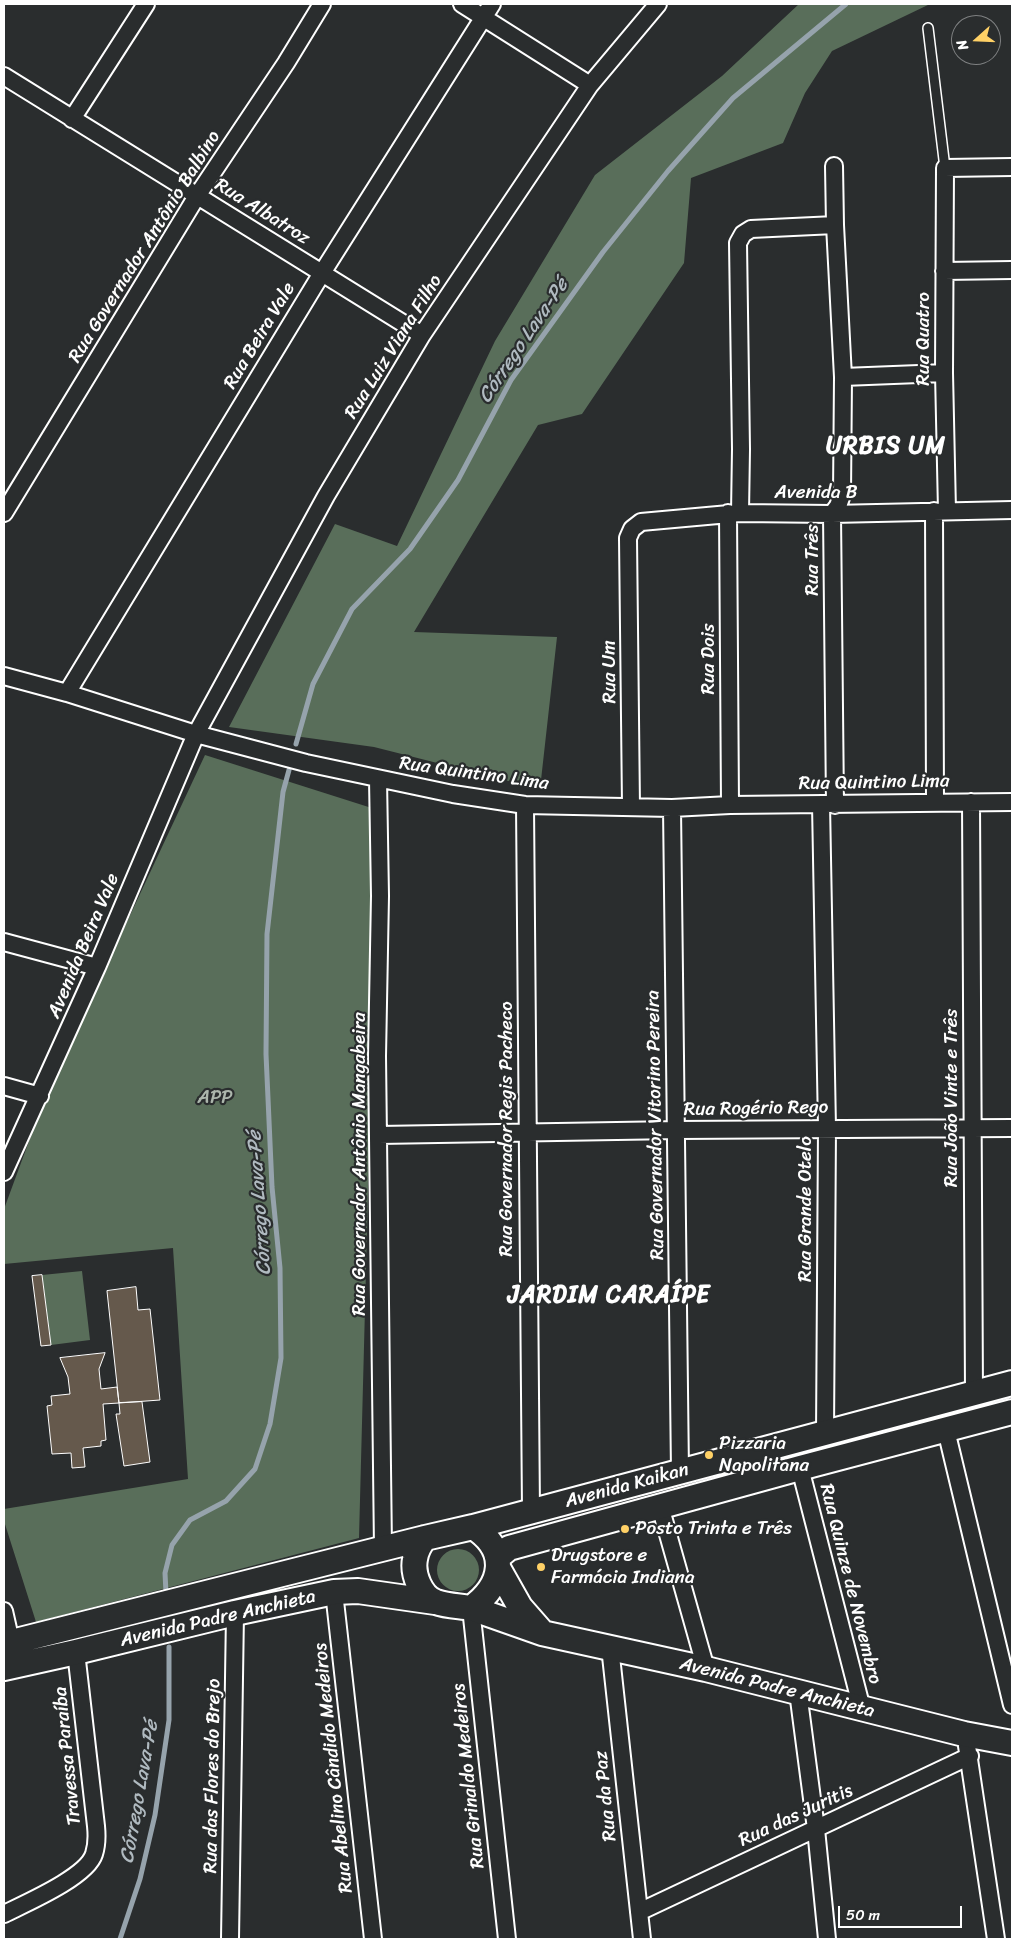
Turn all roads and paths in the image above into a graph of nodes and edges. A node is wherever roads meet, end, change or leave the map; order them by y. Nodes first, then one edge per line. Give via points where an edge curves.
1 (146, 4) edge
2 (322, 4) edge
3 (462, 4) edge
4 (658, 4) edge
5 (488, 10) edge
6 (928, 28) dead end
7 (4, 76) edge
8 (590, 85) junction
9 (72, 119) junction
10 (834, 166) dead end
11 (1012, 167) edge
12 (945, 168) junction
13 (198, 196) junction
14 (835, 225) junction
15 (1012, 270) edge
16 (944, 271) junction
17 (322, 272) junction
18 (422, 335) junction
19 (944, 373) junction
20 (843, 377) junction
21 (1012, 510) edge
22 (940, 511) junction
23 (4, 513) edge
24 (734, 513) junction
25 (832, 514) junction
26 (628, 538) joint
27 (4, 676) edge
28 (67, 693) junction
29 (196, 734) junction
30 (378, 780) junction
31 (935, 802) junction
32 (971, 802) junction
33 (1012, 802) edge
34 (730, 805) junction
35 (828, 805) junction
36 (525, 806) junction
37 (631, 806) junction
38 (672, 808) junction
39 (4, 942) edge
40 (97, 967) junction
41 (4, 1086) edge
42 (40, 1096) junction
43 (827, 1128) junction
44 (972, 1128) junction
45 (1012, 1128) edge
46 (676, 1130) junction
47 (528, 1133) junction
48 (379, 1135) junction
49 (4, 1172) edge
50 (1012, 1383) edge
51 (974, 1393) junction
52 (1012, 1412) edge
53 (946, 1430) junction
54 (825, 1434) junction
55 (800, 1468) junction
56 (680, 1472) junction
57 (660, 1506) junction
58 (531, 1512) junction
59 (473, 1527) junction
60 (424, 1538) junction
61 (383, 1549) junction
62 (498, 1562) junction
63 (334, 1592) junction
64 (435, 1602) junction
65 (472, 1608) junction
66 (4, 1611) edge
67 (236, 1613) junction
68 (542, 1633) junction
69 (8, 1643) edge
70 (610, 1648) junction
71 (76, 1652) junction
72 (4, 1668) edge
73 (706, 1669) junction
74 (798, 1692) junction
75 (1012, 1705) edge
76 (862, 1709) junction
77 (1012, 1743) edge
78 (967, 1745) junction
79 (816, 1829) junction
80 (639, 1912) junction
81 (4, 1914) edge
82 (230, 1939) edge
83 (373, 1939) edge
84 (507, 1939) edge
85 (642, 1939) edge
86 (827, 1939) edge
87 (996, 1939) edge

1 - 9 street
2 - 13 street, Rua Governador Antônio Balbino
3 - 5 street
4 - 8 street, Rua Luiz Viana Filho
5 - 8 street
5 - 17 street, Rua Beira Vale
6 - 12 lane
7 - 9 street, Rua Albatroz
8 - 18 street, Rua Luiz Viana Filho
9 - 13 street, Rua Albatroz
10 - 14 street, Rua Três
11 - 12 street
12 - 16 street, Rua Quatro
13 - 17 street, Rua Albatroz
13 - 23 street, Rua Governador Antônio Balbino
14 - 20 street, Rua Três
14 - 24 street, Rua Dois via 751,229 738,243 742,449
15 - 16 street
16 - 19 street, Rua Quatro
17 - 18 street, Rua Albatroz
17 - 28 street, Rua Beira Vale
18 - 29 street, Rua Luiz Viana Filho via 326,496
19 - 20 street
19 - 22 street, Rua Quatro
20 - 25 street, Rua Três via 842,495
21 - 22 street, Avenida B
22 - 25 street, Avenida B
22 - 31 street, Rua Quatro
24 - 25 street, Avenida B
24 - 26 street, Avenida B via 641,522 632,529
24 - 34 street, Rua Dois
25 - 35 street, Rua Três
26 - 37 street, Rua Um
27 - 28 street, Rua Quintino Lima
28 - 29 street, Rua Quintino Lima
29 - 30 street, Rua Quintino Lima
29 - 40 street, Avenida Beira Vale
30 - 36 street, Rua Quintino Lima
30 - 48 street, Rua Governador Antônio Mangabeira
31 - 32 street, Rua Quintino Lima
31 - 35 street, Rua Quintino Lima
32 - 33 street, Rua Quintino Lima
32 - 44 street, Rua João Vinte e Três
34 - 35 street, Rua Quintino Lima
34 - 38 street, Rua Quintino Lima
35 - 43 street, Rua Grande Otelo
36 - 37 street, Rua Quintino Lima
36 - 47 street, Rua Governador Regis Pacheco
37 - 38 street, Rua Quintino Lima
38 - 46 street, Rua Governador Vitorino Pereira
39 - 40 street
40 - 42 street, Avenida Beira Vale
41 - 42 street
42 - 49 street, Avenida Beira Vale
43 - 44 street, Rua Rogério Rego
43 - 46 street, Rua Rogério Rego
43 - 54 street, Rua Grande Otelo
44 - 45 street, Rua Rogério Rego
44 - 51 street, Rua João Vinte e Três
46 - 47 street, Rua Rogério Rego
46 - 56 street, Rua Governador Vitorino Pereira
47 - 48 street, Rua Rogério Rego
47 - 58 street, Rua Governador Regis Pacheco
48 - 61 street, Rua Governador Antônio Mangabeira
50 - 51 street, Avenida Kaikan
51 - 54 street, Avenida Kaikan
52 - 53 street, Avenida Kaikan
53 - 55 street, Avenida Kaikan
53 - 75 street
54 - 56 street, Avenida Kaikan
55 - 57 street, Avenida Kaikan
55 - 76 street, Rua Quinze de Novembro
56 - 58 street, Avenida Kaikan
57 - 62 street, Avenida Kaikan via 509,1548
57 - 73 street
58 - 59 street, Avenida Kaikan
59 - 60 street, Avenida Padre Anchieta
59 - 62 street via 491,1541
60 - 61 street, Avenida Padre Anchieta
60 - 64 street via 414,1560 414,1570 418,1584
61 - 69 street, Avenida Padre Anchieta
62 - 65 street via 498,1576 492,1589
62 - 68 street via 520,1607
63 - 64 street, Avenida Padre Anchieta via 358,1591
63 - 67 street, Avenida Padre Anchieta
63 - 83 street, Rua Abelino Cândido Medeiros
64 - 65 street, Avenida Padre Anchieta
65 - 68 street, Avenida Padre Anchieta
65 - 84 street, Rua Grinaldo Medeiros
66 - 69 street
67 - 71 street, Avenida Padre Anchieta
67 - 82 street, Rua das Flores do Brejo
68 - 70 street, Avenida Padre Anchieta
70 - 73 street, Avenida Padre Anchieta
70 - 80 street, Rua da Paz
71 - 72 street, Avenida Padre Anchieta
71 - 81 street, Travessa Paraíba via 96,1826 94,1856 72,1878
73 - 74 street, Avenida Padre Anchieta
74 - 76 street, Avenida Padre Anchieta
74 - 79 street
76 - 78 street, Avenida Padre Anchieta
77 - 78 street, Avenida Padre Anchieta
78 - 79 street, Rua das Juritis
78 - 87 street
79 - 80 street, Rua das Juritis
79 - 86 street
80 - 85 street, Rua da Paz

